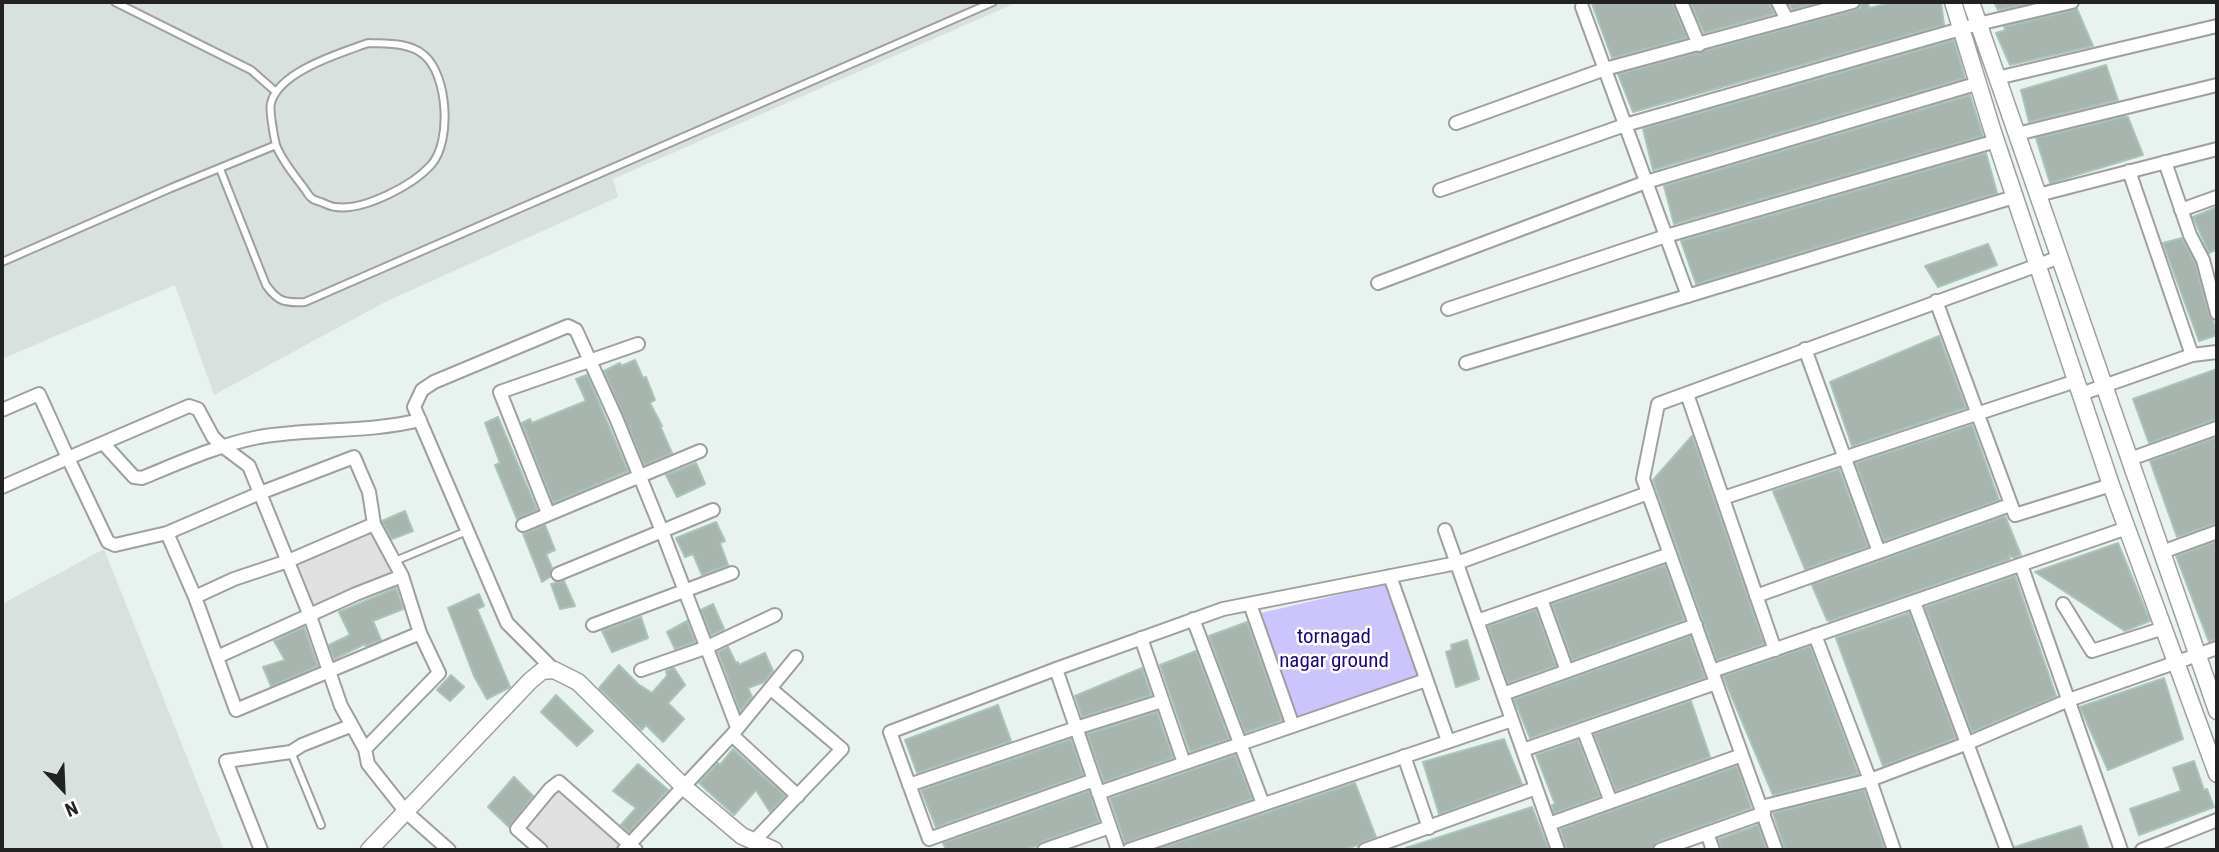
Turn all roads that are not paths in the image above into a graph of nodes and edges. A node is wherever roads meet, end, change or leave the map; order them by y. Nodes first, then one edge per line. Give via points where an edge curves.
1 (116, 2) edge
2 (993, 2) edge
3 (1681, 2) edge
4 (1779, 2) edge
5 (1853, 2) edge
6 (1953, 2) edge
7 (1970, 2) edge
8 (2072, 2) edge
9 (1835, 4) edge
10 (1582, 7) dead end
11 (1787, 20) junction
12 (1978, 24) junction
13 (2217, 26) edge
14 (1959, 30) junction
15 (1699, 45) junction
16 (1605, 69) junction
17 (1997, 78) junction
18 (1979, 83) junction
19 (2217, 85) edge
20 (276, 92) junction
21 (1456, 123) dead end
22 (1625, 125) junction
23 (2017, 134) junction
24 (1996, 141) junction
25 (276, 145) junction
26 (2217, 149) edge
27 (2165, 162) junction
28 (220, 169) junction
29 (2129, 171) junction
30 (1646, 183) junction
31 (1440, 190) dead end
32 (2038, 195) junction
33 (2014, 197) junction
34 (2217, 197) edge
35 (2181, 209) junction
36 (1666, 236) junction
37 (2217, 255) edge
38 (2060, 257) junction
39 (2203, 260) junction
40 (2, 262) edge
41 (2037, 264) junction
42 (1378, 283) dead end
43 (1688, 296) junction
44 (1936, 301) junction
45 (1448, 309) dead end
46 (2217, 313) edge
47 (638, 344) dead end
48 (1805, 349) junction
49 (2217, 352) edge
50 (2192, 355) junction
51 (591, 360) junction
52 (1466, 363) dead end
53 (2105, 386) junction
54 (2078, 387) junction
55 (1687, 394) junction
56 (2, 410) edge
57 (1977, 412) junction
58 (420, 420) junction
59 (2217, 428) edge
60 (103, 443) junction
61 (221, 445) junction
62 (700, 451) dead end
63 (1844, 456) junction
64 (68, 458) junction
65 (2130, 459) junction
66 (639, 477) junction
67 (2111, 485) junction
68 (2, 487) edge
69 (260, 493) junction
70 (1648, 493) junction
71 (1723, 498) junction
72 (2010, 505) junction
73 (713, 510) dead end
74 (548, 513) junction
75 (374, 524) junction
76 (523, 525) dead end
77 (2127, 528) junction
78 (1445, 530) dead end
79 (467, 531) junction
80 (662, 531) junction
81 (2217, 532) edge
82 (167, 533) junction
83 (1878, 552) junction
84 (2162, 552) junction
85 (1670, 554) junction
86 (288, 561) junction
87 (395, 561) junction
88 (1457, 563) junction
89 (2021, 565) junction
90 (732, 573) dead end
91 (558, 574) dead end
92 (402, 576) junction
93 (1390, 576) junction
94 (684, 590) junction
95 (1756, 596) junction
96 (195, 597) junction
97 (1541, 599) junction
98 (1913, 602) junction
99 (1250, 604) junction
100 (2063, 604) dead end
101 (775, 615) dead end
102 (310, 616) junction
103 (1193, 620) junction
104 (1477, 621) junction
105 (593, 625) dead end
106 (1696, 625) junction
107 (2164, 628) junction
108 (421, 633) junction
109 (1815, 635) junction
110 (1140, 638) junction
111 (705, 648) junction
112 (2217, 648) edge
113 (1775, 650) junction
114 (2198, 655) junction
115 (217, 657) junction
116 (796, 657) dead end
117 (2177, 662) junction
118 (1056, 668) junction
119 (328, 670) junction
120 (554, 670) junction
121 (641, 670) dead end
122 (1567, 671) junction
123 (1714, 677) junction
124 (1426, 680) junction
125 (771, 689) junction
126 (1503, 694) junction
127 (2069, 700) junction
128 (1162, 701) junction
129 (2217, 711) edge
130 (1512, 720) junction
131 (350, 726) junction
132 (1293, 726) junction
133 (1076, 728) junction
134 (1583, 729) junction
135 (734, 731) junction
136 (1448, 741) junction
137 (1968, 743) junction
138 (1240, 744) junction
139 (365, 749) junction
140 (1523, 750) junction
141 (291, 752) junction
142 (1742, 755) junction
143 (1404, 756) junction
144 (1184, 763) junction
145 (2217, 774) edge
146 (1094, 780) junction
147 (1870, 780) junction
148 (909, 785) junction
149 (684, 787) junction
150 (1536, 788) junction
151 (1098, 793) junction
152 (798, 796) junction
153 (1611, 802) junction
154 (1263, 804) junction
155 (1762, 810) junction
156 (406, 812) junction
157 (2217, 820) edge
158 (1549, 824) junction
159 (321, 825) dead end
160 (1110, 827) junction
161 (1429, 828) junction
162 (1707, 833) junction
163 (754, 841) junction
164 (1400, 845) edge
165 (630, 849) edge
166 (261, 850) edge
167 (369, 850) edge
168 (449, 850) edge
169 (541, 850) edge
170 (774, 850) edge
171 (1044, 850) edge
172 (1118, 850) edge
173 (1129, 850) edge
174 (1365, 850) edge
175 (1558, 850) edge
176 (1660, 850) edge
177 (1713, 850) edge
178 (1776, 850) edge
179 (1894, 850) edge
180 (2007, 850) edge
181 (2121, 850) edge
182 (2142, 850) edge

1 - 20 lane via 251,70
2 - 28 lane via 305,302 285,303 266,285
3 - 15 street
4 - 11 street
5 - 9 street
6 - 14 street
7 - 12 street
8 - 12 street
9 - 11 street
10 - 16 street
11 - 15 street
12 - 14 street
12 - 17 street
13 - 17 street
14 - 18 street
14 - 22 street
15 - 16 street
16 - 21 street
16 - 22 street
17 - 23 street
18 - 24 street
18 - 30 street
19 - 23 street
20 - 25 lane via 270,104
20 - 25 lane via 296,73 368,43 407,46 426,56 441,84 445,113 443,139 433,164 371,203 337,207 311,198
22 - 30 street
22 - 31 street
23 - 32 street
24 - 33 street
24 - 36 street
25 - 28 lane
26 - 27 street
27 - 29 street
27 - 35 street
28 - 40 lane
29 - 32 street
29 - 50 street
30 - 36 street
30 - 42 street
32 - 38 street
33 - 41 street
33 - 43 street
34 - 35 street
35 - 39 street
36 - 43 street
36 - 45 street
37 - 39 street
38 - 41 street
38 - 53 street
39 - 46 street
41 - 44 street
41 - 54 street
43 - 52 street
44 - 48 street
44 - 57 street
47 - 51 street
48 - 55 street
48 - 63 street
49 - 50 street
50 - 53 street
51 - 58 street via 576,330 568,326 434,382 417,398 414,407
51 - 66 street
51 - 74 street via 500,392
53 - 54 street
53 - 65 street
54 - 57 street
54 - 67 street
55 - 70 street via 1658,404 1643,479
55 - 71 street
56 - 64 street via 39,394
57 - 63 street
57 - 72 street
58 - 61 street
58 - 79 street
59 - 65 street
60 - 61 street via 138,479
60 - 61 street via 189,406 198,409
60 - 64 street
61 - 69 street via 249,466
62 - 66 street
63 - 71 street
63 - 83 street
64 - 68 street
64 - 82 street via 108,542 115,545
65 - 84 street
66 - 74 street
66 - 80 street
67 - 72 street via 2018,516
67 - 77 street
69 - 75 street via 354,457 369,492
69 - 82 street
69 - 86 street
70 - 85 street
70 - 88 street
71 - 95 street
72 - 83 street
73 - 80 street
74 - 76 street
75 - 86 street
75 - 87 street
77 - 89 street
77 - 107 street
78 - 88 street
79 - 87 lane
79 - 120 street via 506,623
80 - 91 street
80 - 94 street
81 - 84 street
82 - 96 street
83 - 95 street
84 - 114 street
85 - 97 street
85 - 106 street
86 - 96 street
86 - 102 street
87 - 92 street
88 - 93 street
88 - 104 street
89 - 98 street
89 - 127 street
90 - 94 street
92 - 102 street
92 - 108 street
93 - 99 street
93 - 124 street
94 - 105 street
94 - 111 street
95 - 113 street
96 - 115 street
97 - 104 street
97 - 122 street
98 - 109 street
98 - 137 street
99 - 103 street
99 - 132 street
100 - 107 street via 2092,651
101 - 111 street
102 - 115 street
102 - 119 street
103 - 110 street
103 - 138 street
104 - 126 street
106 - 122 street
106 - 123 street
107 - 117 street
108 - 119 street
108 - 139 street via 439,673
109 - 113 street
109 - 147 street
110 - 118 street
110 - 128 street
111 - 121 street
111 - 135 street
112 - 114 street
113 - 123 street
114 - 117 street
114 - 129 street
115 - 119 street via 236,710
116 - 125 street
117 - 127 street
117 - 145 street
118 - 133 street
118 - 148 street via 891,732
119 - 131 street
120 - 149 street via 578,682
120 - 156 street via 542,671 530,681
122 - 126 street
123 - 134 street
123 - 142 street
124 - 132 street
124 - 136 street
125 - 135 street
125 - 152 street via 842,749
126 - 130 street
127 - 137 street
127 - 181 street
128 - 133 street
128 - 144 street
130 - 136 street
130 - 140 street
131 - 139 street
131 - 141 street
132 - 138 street
133 - 146 street
133 - 148 street
134 - 140 street
134 - 153 street
135 - 149 street
135 - 152 street
136 - 143 street
137 - 147 street
137 - 180 street
138 - 144 street
138 - 154 street
139 - 156 street via 368,764
140 - 150 street
141 - 159 lane
141 - 166 street via 226,761
142 - 153 street
142 - 155 street
143 - 154 street
143 - 161 street
144 - 151 street
146 - 148 street via 929,839
146 - 151 street
147 - 155 street
147 - 179 street
149 - 163 street
149 - 165 street
150 - 158 street
150 - 161 street
151 - 160 street
152 - 163 street
153 - 158 street
154 - 173 street
155 - 162 street
155 - 178 street
156 - 167 street
156 - 168 street
157 - 182 street
158 - 175 street
160 - 171 street
160 - 172 street
161 - 164 street
162 - 176 street
162 - 177 street
163 - 170 street
164 - 174 street
165 - 169 street via 559,782 517,829

